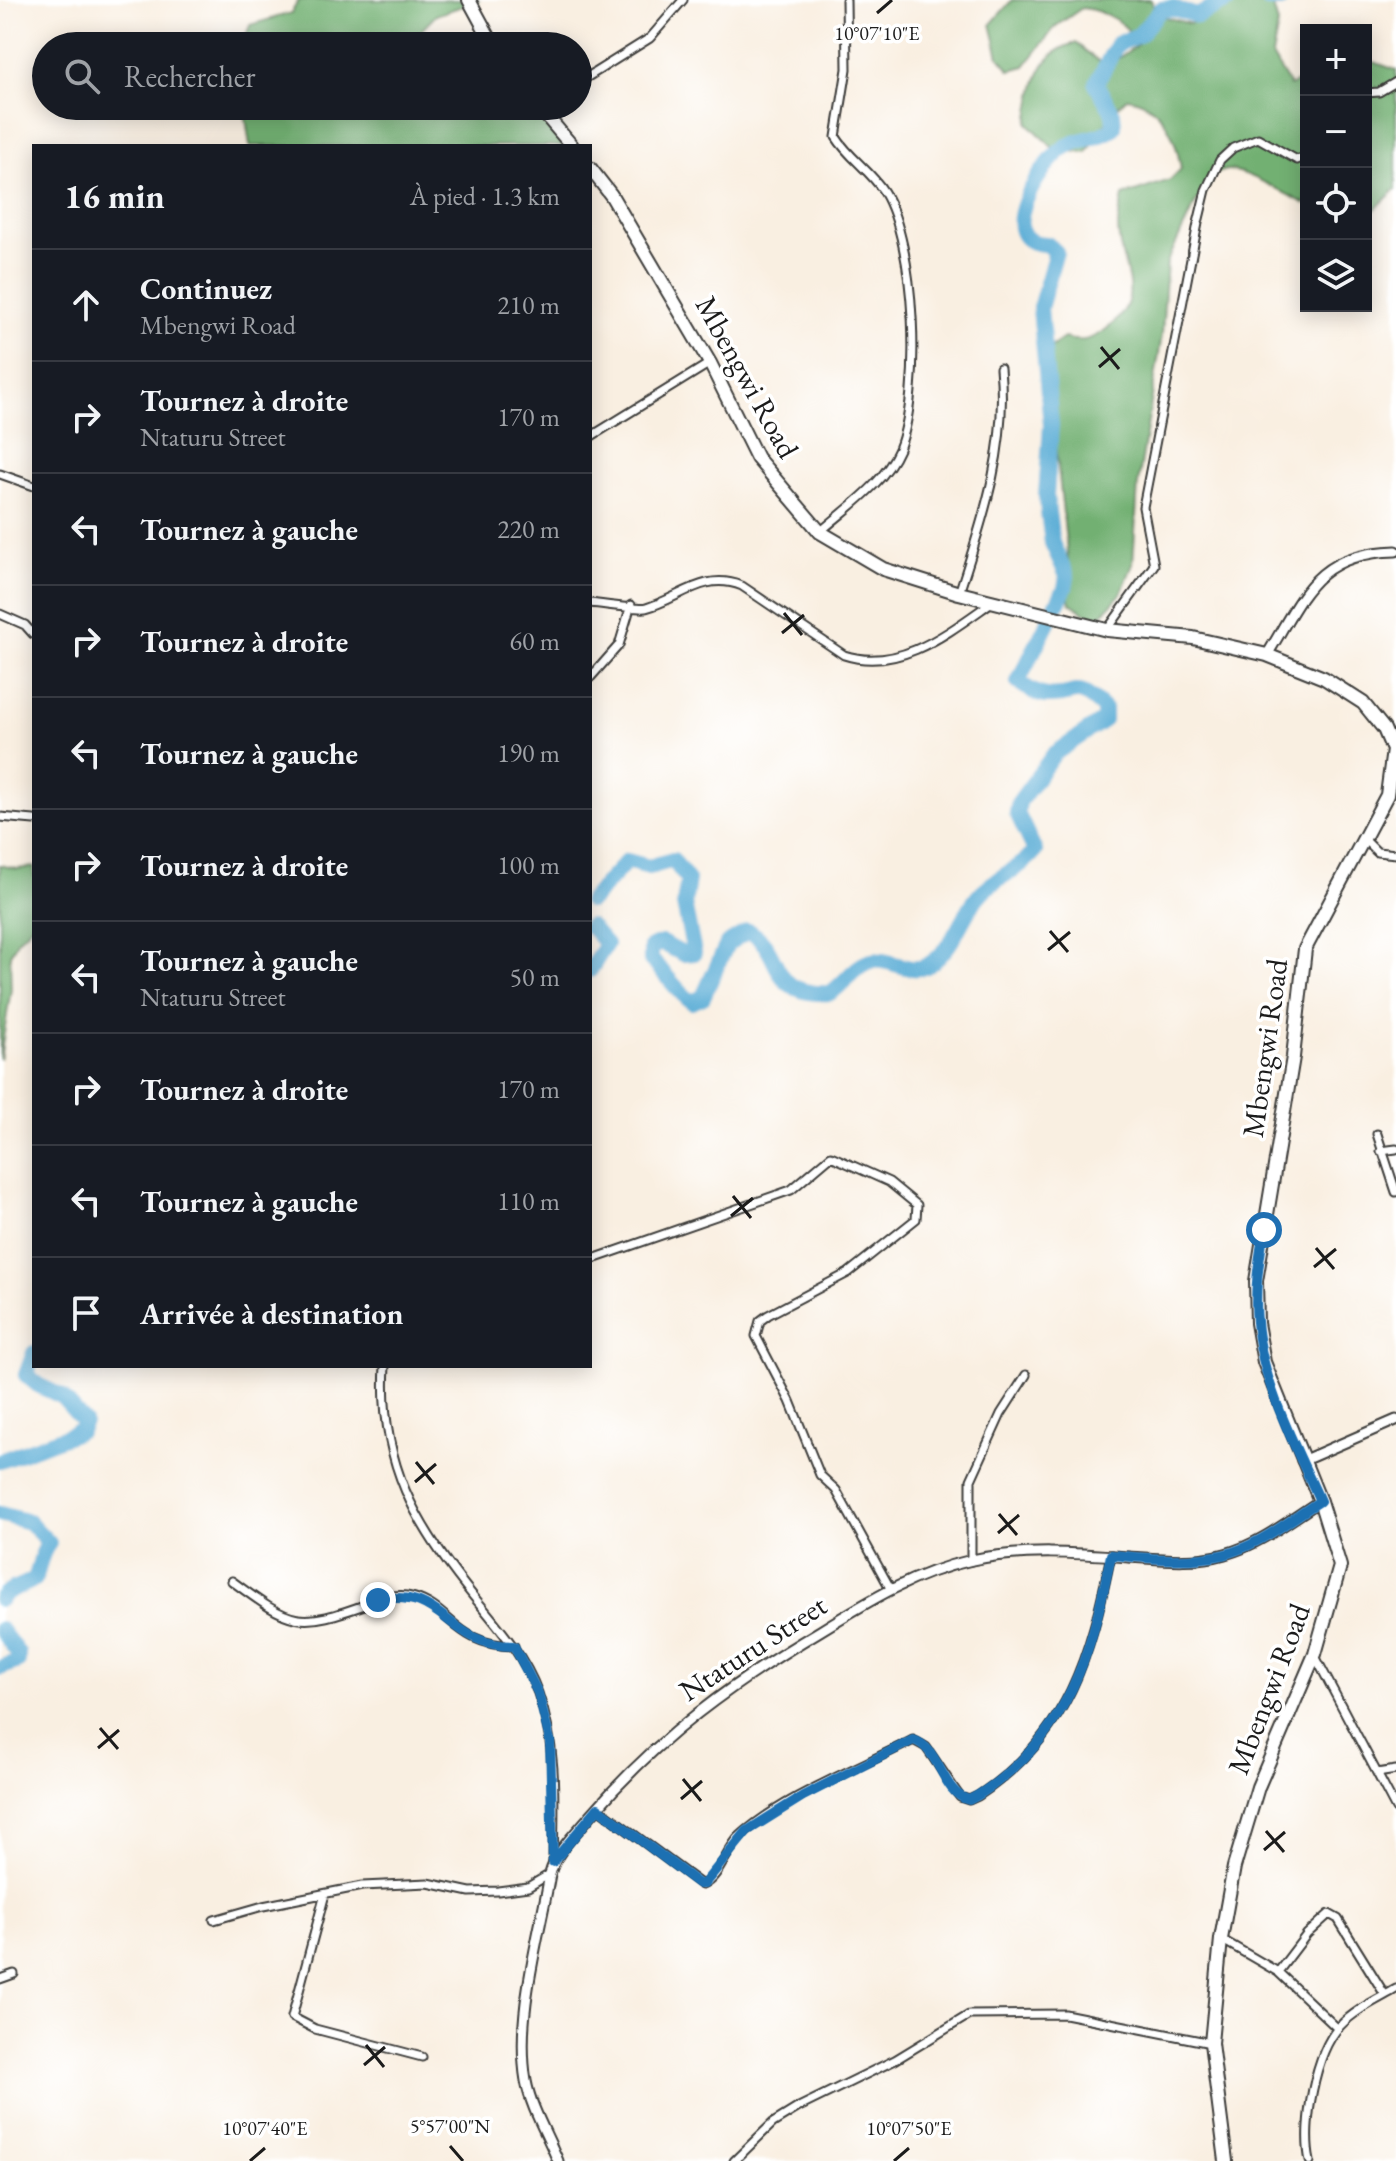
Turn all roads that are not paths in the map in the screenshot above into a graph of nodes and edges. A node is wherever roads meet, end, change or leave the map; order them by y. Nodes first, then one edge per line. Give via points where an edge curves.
1 (469, 0) edge
2 (683, 0) edge
3 (846, 0) edge
4 (486, 32) edge
5 (592, 74) edge
6 (1396, 82) edge
7 (1372, 93) edge
8 (550, 120) edge
9 (570, 144) edge
10 (1300, 159) edge
11 (592, 171) edge
12 (710, 363) junction
13 (1000, 368) dead end
14 (592, 436) edge
15 (0, 474) edge
16 (32, 485) edge
17 (820, 532) junction
18 (1396, 551) edge
19 (959, 593) junction
20 (994, 601) junction
21 (592, 603) edge
22 (631, 605) junction
23 (0, 614) edge
24 (1107, 630) junction
25 (32, 633) edge
26 (1267, 655) junction
27 (592, 676) edge
28 (0, 817) edge
29 (32, 820) edge
30 (1365, 840) junction
31 (1396, 854) edge
32 (1377, 1134) dead end
33 (1396, 1149) edge
34 (1381, 1151) junction
35 (1396, 1192) edge
36 (592, 1259) edge
37 (385, 1368) edge
38 (1026, 1375) dead end
39 (1396, 1420) edge
40 (1302, 1461) junction
41 (1320, 1501) junction
42 (1111, 1555) junction
43 (971, 1561) junction
44 (232, 1581) dead end
45 (890, 1588) junction
46 (514, 1646) junction
47 (1315, 1654) junction
48 (1396, 1770) edge
49 (1377, 1773) junction
50 (598, 1808) junction
51 (1396, 1809) edge
52 (553, 1862) junction
53 (550, 1874) junction
54 (325, 1894) junction
55 (214, 1920) dead end
56 (1221, 1939) junction
57 (1278, 1972) junction
58 (14, 1974) dead end
59 (0, 1979) edge
60 (1396, 1989) edge
61 (1385, 1995) junction
62 (1337, 2028) junction
63 (1211, 2043) junction
64 (422, 2057) dead end
65 (558, 2161) edge
66 (734, 2161) edge
67 (1226, 2161) edge
68 (1310, 2161) edge

1 - 4 main road
2 - 5 street via 650,38
3 - 17 street via 847,69 836,137 876,181 891,207 914,322 910,398 899,448 871,488
6 - 7 street
8 - 9 main road
10 - 24 street via 1289,158 1258,138 1225,155 1206,190 1143,507 1154,565
11 - 12 main road, Mbengwi Road
12 - 14 street
12 - 17 main road, Mbengwi Road via 757,458
13 - 19 street via 1002,427 995,475
15 - 16 street
17 - 19 main road, Mbengwi Road via 883,569
18 - 26 street via 1353,555 1318,577
19 - 20 main road, Mbengwi Road
20 - 22 street via 926,645 887,661 864,662 844,655 726,580 705,582 647,608
20 - 24 main road, Mbengwi Road
21 - 22 street
22 - 27 street via 619,645
23 - 25 street
24 - 26 main road, Mbengwi Road via 1193,638
26 - 30 main road, Mbengwi Road via 1324,678 1363,703 1384,729 1393,750 1387,795
28 - 29 street
30 - 31 street via 1377,852
30 - 40 main road, Mbengwi Road via 1305,949 1256,1281 1264,1362
32 - 34 street
33 - 34 street
34 - 35 street
36 - 45 street via 791,1190 831,1156 889,1182 917,1205 916,1219 848,1273 768,1315 756,1336 820,1475 836,1490
37 - 46 street via 386,1408 406,1495 424,1532
38 - 43 street via 1001,1414 971,1480
39 - 40 street
40 - 41 main road, Mbengwi Road
41 - 42 street, Ntaturu Street via 1224,1555
41 - 47 main road, Mbengwi Road via 1340,1566
42 - 43 street, Ntaturu Street via 1056,1552
42 - 50 street via 1091,1643 1047,1735 978,1796 960,1797 926,1747 913,1740 747,1831 702,1885
43 - 45 street, Ntaturu Street
44 - 46 street via 271,1610 303,1622 378,1600 414,1597 460,1632 481,1642
45 - 50 street, Ntaturu Street via 704,1705 653,1748
46 - 52 street via 538,1693 550,1740
47 - 49 street
47 - 56 main road, Mbengwi Road via 1258,1787 1234,1867
48 - 49 street
49 - 51 street
50 - 52 street, Ntaturu Street
52 - 53 street, Ntaturu Street
53 - 54 street via 528,1887 498,1891 470,1892 428,1883 362,1886
53 - 65 street, Ntaturu Street via 529,1995 525,2054 526,2082
54 - 55 street
54 - 64 street via 292,2017 315,2029
56 - 57 street
56 - 63 main road, Mbengwi Road
57 - 61 street via 1329,1914 1338,1919
57 - 62 street
58 - 59 street
60 - 61 street
61 - 62 street
62 - 68 street via 1314,2092 1305,2139
63 - 66 street via 1065,2014 969,2015 773,2123
63 - 67 main road, Mbengwi Road

